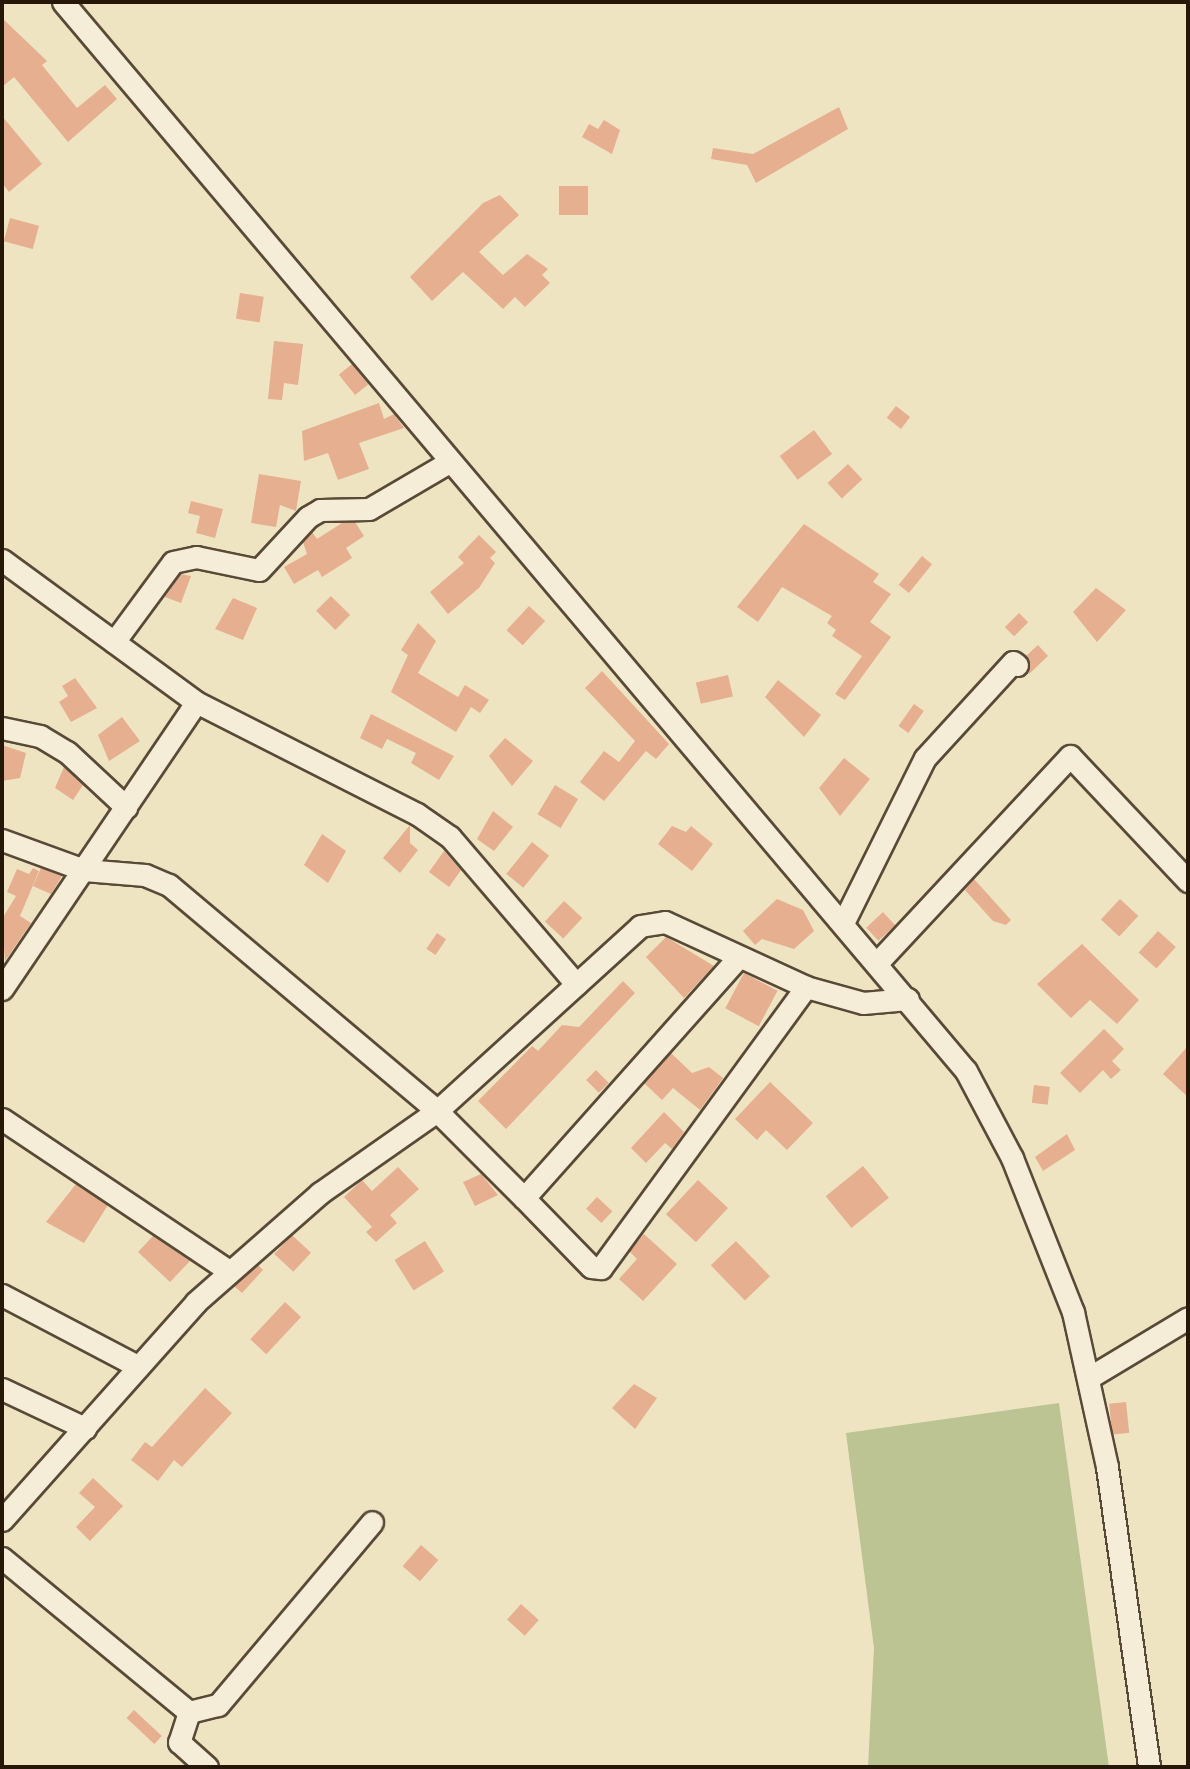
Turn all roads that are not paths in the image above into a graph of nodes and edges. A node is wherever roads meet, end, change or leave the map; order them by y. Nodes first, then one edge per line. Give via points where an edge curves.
1 (63, 2) edge
2 (450, 462) junction
3 (2, 560) edge
4 (114, 642) junction
5 (1017, 665) dead end
6 (196, 702) junction
7 (2, 728) edge
8 (126, 807) junction
9 (2, 840) edge
10 (84, 870) junction
11 (1188, 881) edge
12 (844, 923) junction
13 (739, 957) junction
14 (877, 962) junction
15 (576, 984) junction
16 (806, 987) junction
17 (2, 989) edge
18 (908, 999) junction
19 (437, 1111) junction
20 (2, 1118) edge
21 (524, 1198) junction
22 (229, 1271) junction
23 (2, 1295) edge
24 (1188, 1318) edge
25 (137, 1366) junction
26 (1090, 1377) junction
27 (2, 1389) edge
28 (85, 1428) junction
29 (2, 1520) edge
30 (372, 1521) dead end
31 (2, 1558) edge
32 (189, 1712) junction
33 (207, 1767) edge
34 (1149, 1767) edge

1 - 2 street
2 - 4 street via 369,509 320,510 259,570 204,558 173,562
2 - 12 street
3 - 4 street
4 - 6 street
5 - 12 street via 1013,662 925,758
6 - 8 street
6 - 15 street via 418,814 450,838
7 - 8 street via 40,736 67,752
8 - 10 street
9 - 10 street
10 - 17 street
10 - 19 street via 145,875 169,885
11 - 14 street via 1070,756
12 - 14 street
13 - 15 street via 665,922 649,922
13 - 16 street
13 - 21 street
14 - 18 street
15 - 19 street
16 - 18 street via 863,1003
16 - 21 street via 601,1268 591,1267
18 - 26 street via 966,1071 1012,1158 1050,1244
19 - 21 street
19 - 22 street via 363,1160
20 - 22 street
22 - 25 street
23 - 25 street
24 - 26 street
25 - 28 street
26 - 34 street
27 - 28 street
28 - 29 street
30 - 32 street via 218,1705
31 - 32 street
32 - 33 street via 179,1742

